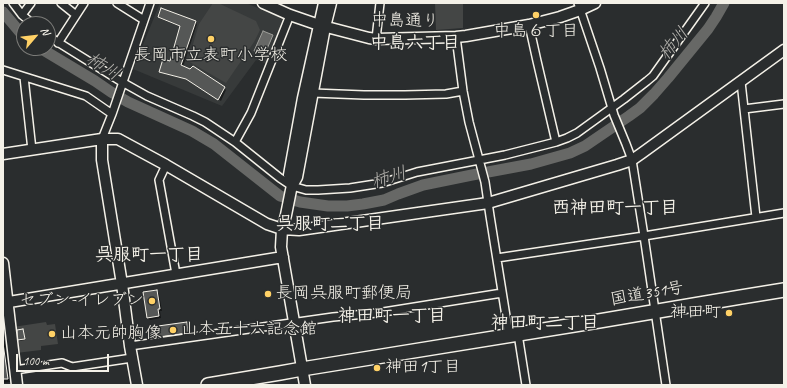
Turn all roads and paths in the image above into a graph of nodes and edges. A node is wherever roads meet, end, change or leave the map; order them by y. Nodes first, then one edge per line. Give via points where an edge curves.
1 (13, 3) edge
2 (31, 3) edge
3 (61, 3) edge
4 (84, 3) edge
5 (117, 3) edge
6 (150, 3) edge
7 (324, 3) edge
8 (331, 3) edge
9 (380, 3) edge
10 (595, 3) edge
11 (705, 3) edge
12 (270, 4) edge
13 (579, 6) edge
14 (22, 14) joint
15 (76, 15) junction
16 (290, 15) junction
17 (144, 20) junction
18 (529, 24) junction
19 (322, 26) junction
20 (456, 37) junction
21 (376, 39) junction
22 (58, 43) joint
23 (784, 50) edge
24 (3, 70) edge
25 (24, 77) junction
26 (741, 82) junction
27 (121, 85) junction
28 (463, 91) junction
29 (313, 93) junction
30 (784, 104) edge
31 (744, 109) junction
32 (613, 112) junction
33 (112, 114) junction
34 (102, 139) junction
35 (235, 142) junction
36 (556, 142) junction
37 (32, 150) junction
38 (3, 154) edge
39 (632, 160) junction
40 (479, 162) junction
41 (166, 165) junction
42 (291, 188) junction
43 (488, 203) junction
44 (784, 213) edge
45 (756, 217) junction
46 (282, 229) junction
47 (644, 236) junction
48 (283, 257) junction
49 (497, 258) junction
50 (3, 262) edge
51 (176, 274) junction
52 (122, 284) junction
53 (784, 290) edge
54 (502, 293) junction
55 (5, 303) edge
56 (656, 312) junction
57 (295, 322) junction
58 (514, 335) junction
59 (130, 346) junction
60 (132, 358) junction
61 (302, 369) junction
62 (15, 370) junction
63 (17, 385) edge
64 (137, 385) edge
65 (210, 385) edge
66 (305, 385) edge
67 (526, 385) edge
68 (666, 385) edge

1 - 14 street
2 - 14 street
3 - 15 street
4 - 15 street
5 - 17 street
6 - 17 street
7 - 19 street
8 - 19 street
9 - 21 street
10 - 13 street, 中島通り
11 - 32 street via 653,76
12 - 16 street, 中島通り
13 - 18 street, 中島通り via 560,17
13 - 32 street
15 - 22 street
16 - 19 street, 中島通り
16 - 35 street via 251,114
17 - 27 street
18 - 20 street, 中島通り
18 - 36 street
19 - 21 street, 中島通り
19 - 29 street
19 - 42 street via 303,98 289,175
20 - 21 street, 中島通り
20 - 28 street
22 - 27 street
23 - 26 street
24 - 25 street
25 - 33 street via 86,96
25 - 37 street
26 - 31 street
26 - 39 street
27 - 33 street
27 - 35 street via 205,122
28 - 29 street via 446,94 371,95
28 - 40 street
29 - 42 street via 297,177
30 - 31 street
31 - 45 street
32 - 36 street
32 - 39 street
33 - 34 street
34 - 37 street
34 - 41 street via 118,139
34 - 52 street via 102,160
35 - 42 street
36 - 40 street
37 - 38 street
39 - 43 street
39 - 47 street
40 - 42 street via 417,172 382,183 350,188
40 - 43 street
41 - 46 street via 267,224
41 - 51 street via 159,180
42 - 46 street
43 - 46 street via 299,230
43 - 49 street
44 - 45 street
45 - 47 street
46 - 48 street
47 - 49 street
47 - 56 street
48 - 51 street
48 - 57 street
49 - 54 street
50 - 55 street
51 - 52 street
52 - 55 street
52 - 59 street
53 - 56 highway, 国道351号
54 - 57 street via 377,313
54 - 58 street
55 - 62 street
56 - 58 highway, 国道351号
56 - 68 street
57 - 59 street
57 - 61 street
58 - 61 highway, 国道351号
58 - 67 street
59 - 60 street
60 - 62 street via 72,367 62,363
60 - 64 street
61 - 65 highway, 国道351号
61 - 66 street
62 - 63 street

